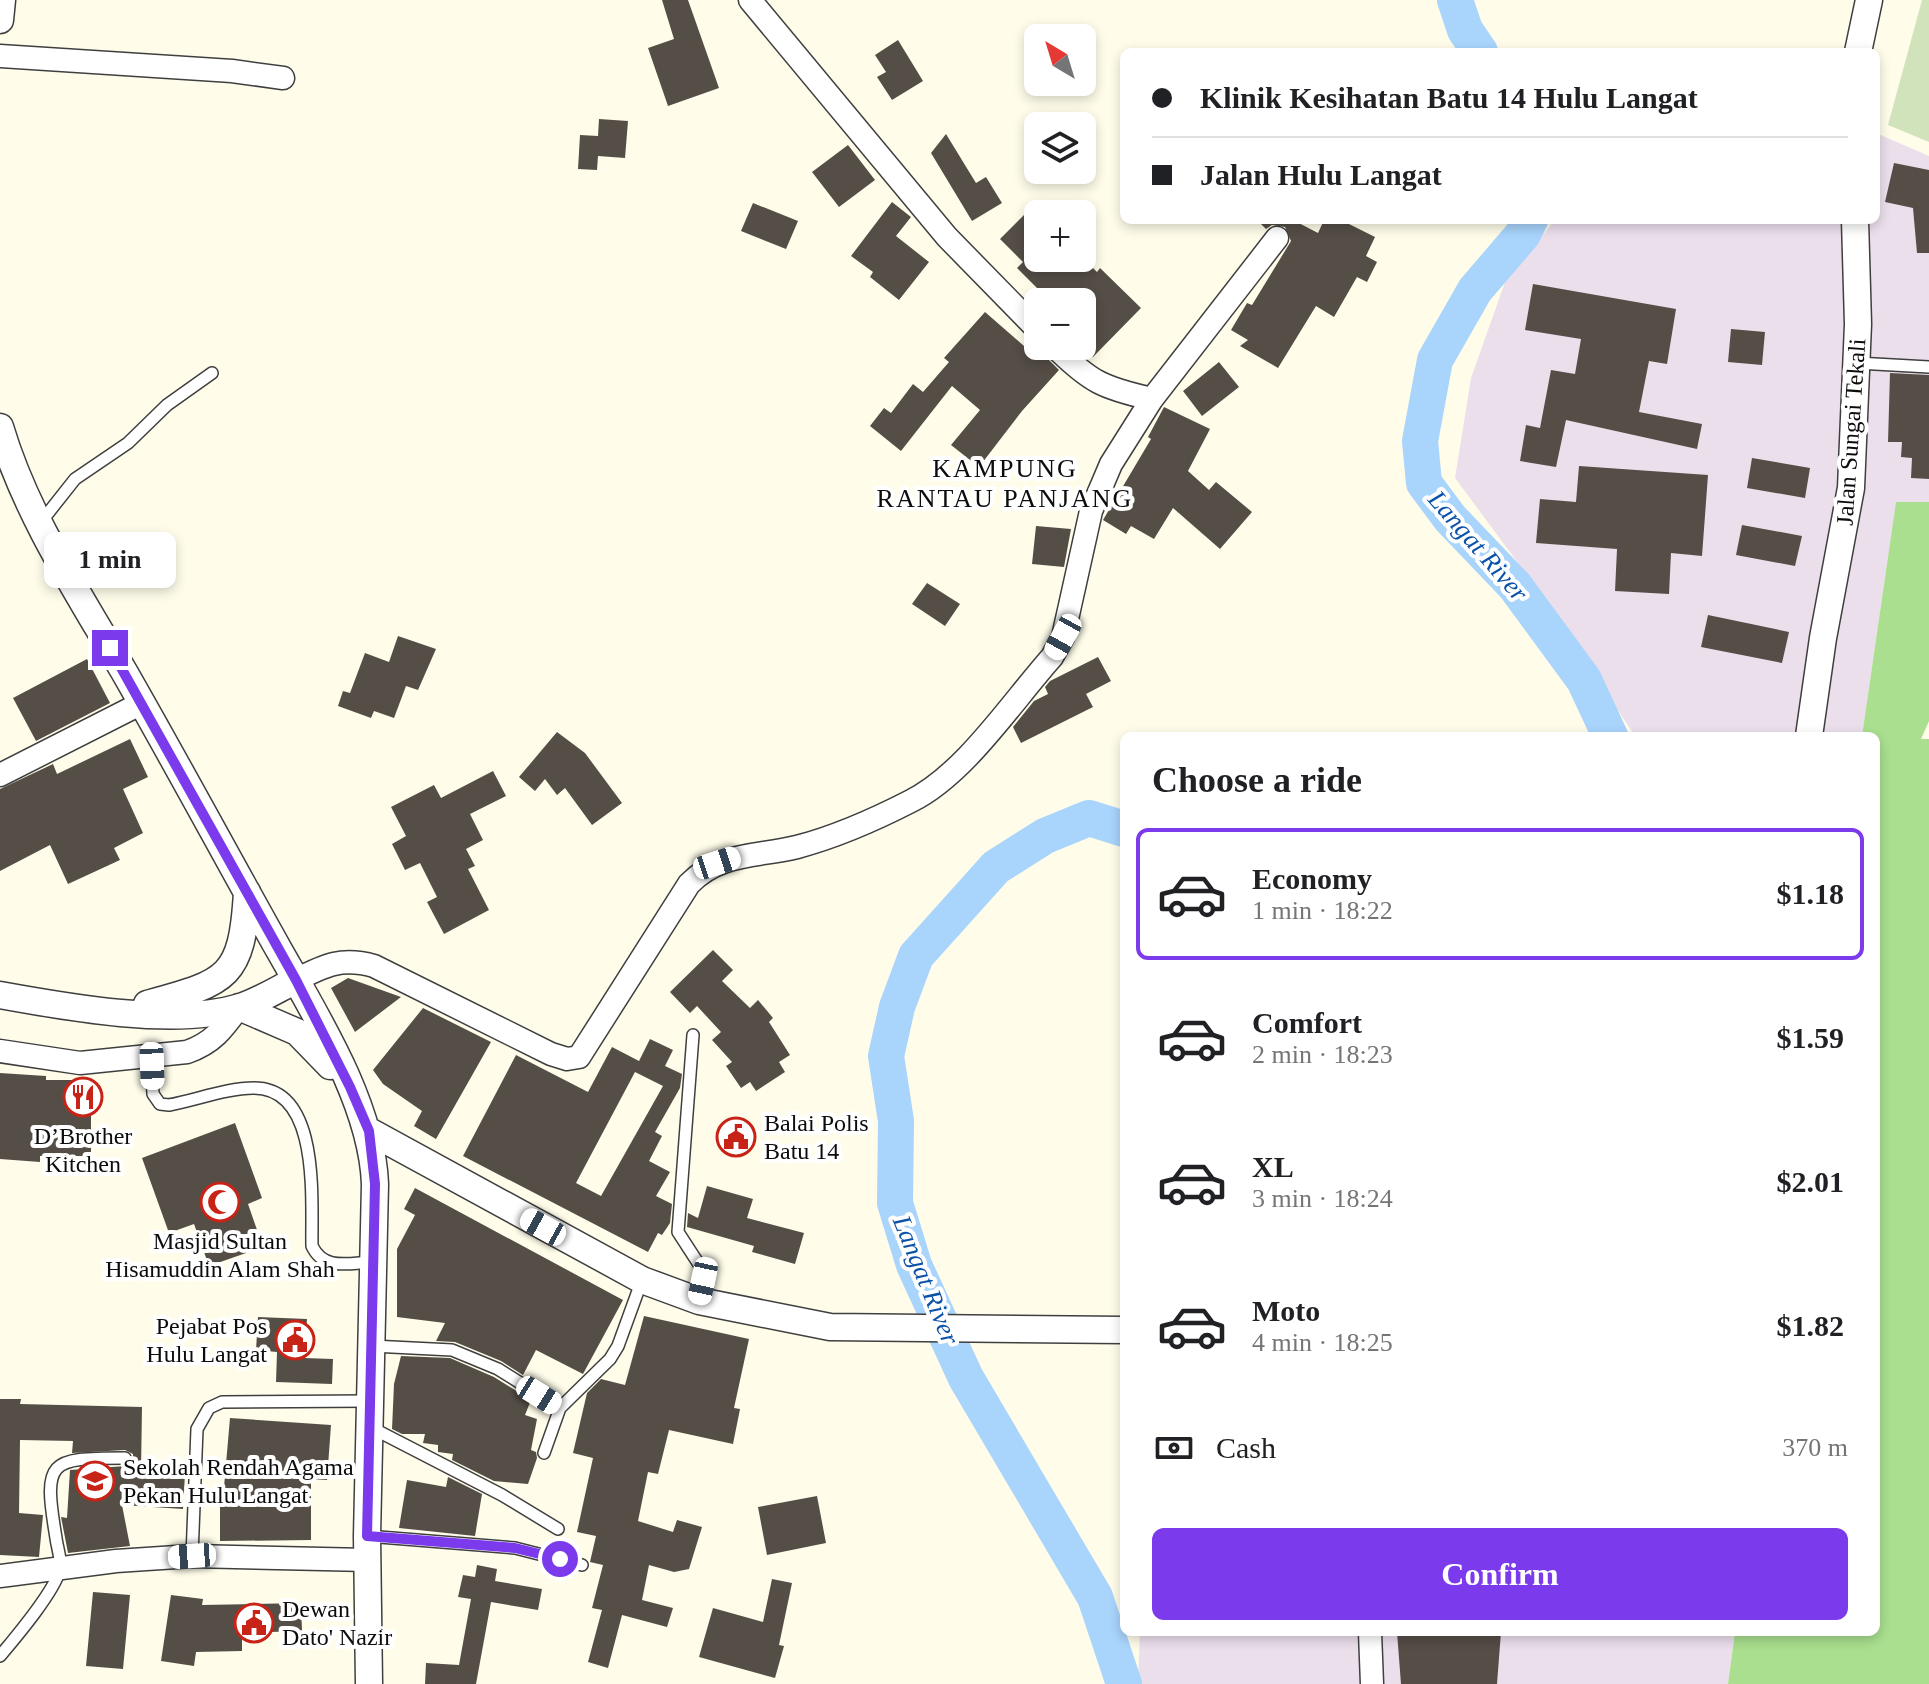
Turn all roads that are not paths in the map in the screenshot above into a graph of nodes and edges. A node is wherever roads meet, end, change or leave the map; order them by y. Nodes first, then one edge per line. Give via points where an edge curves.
1 (2, 0) edge
2 (750, 0) edge
3 (1869, 0) edge
4 (0, 20) edge
5 (1859, 48) edge
6 (0, 56) edge
7 (283, 78) dead end
8 (1855, 224) edge
9 (1277, 238) dead end
10 (1024, 316) edge
11 (1067, 360) edge
12 (1857, 362) junction
13 (1929, 367) edge
14 (212, 373) dead end
15 (1152, 399) junction
16 (0, 427) edge
17 (41, 522) junction
18 (142, 703) junction
19 (1810, 732) edge
20 (0, 775) edge
21 (247, 892) junction
22 (296, 980) junction
23 (0, 995) edge
24 (239, 1007) junction
25 (117, 1012) junction
26 (693, 1035) dead end
27 (0, 1051) edge
28 (151, 1056) junction
29 (369, 1131) junction
30 (373, 1262) junction
31 (642, 1280) junction
32 (699, 1301) junction
33 (1120, 1330) edge
34 (371, 1346) junction
35 (560, 1408) junction
36 (370, 1414) junction
37 (544, 1453) dead end
38 (125, 1458) dead end
39 (558, 1529) dead end
40 (368, 1548) junction
41 (192, 1556) junction
42 (582, 1565) dead end
43 (61, 1568) junction
44 (0, 1576) edge
45 (1370, 1636) edge
46 (0, 1656) edge
47 (369, 1684) edge
48 (1372, 1684) edge

1 - 4 street
2 - 10 street via 947,237
3 - 5 street
6 - 7 street
8 - 12 street, Jalan Sungai Tekali
9 - 15 street
11 - 15 street via 1105,388
12 - 13 lane
12 - 19 street, Jalan Sungai Tekali via 1851,488
14 - 17 lane via 75,479
15 - 22 street via 1111,464 1091,511 1063,637 958,769 913,801 822,838 734,857 700,873 579,1057 551,1054 352,960 329,962
16 - 17 street
17 - 18 street
18 - 20 street
18 - 21 street
21 - 22 street
21 - 25 street via 238,959 220,977 198,990
22 - 24 street
22 - 29 street
23 - 25 street
24 - 25 street via 192,1013
24 - 28 street via 204,1046
24 - 29 street via 297,1032 326,1059
26 - 32 lane via 678,1232 702,1269
27 - 28 street via 80,1063
28 - 30 lane via 153,1094 160,1104 253,1088 272,1090 287,1101 309,1149 312,1246 318,1258 328,1263
29 - 30 street via 375,1172
29 - 31 street
30 - 34 street
31 - 32 street
31 - 35 lane via 610,1359
32 - 33 street via 830,1327
34 - 35 lane via 452,1350 498,1369
34 - 36 street
35 - 37 lane
36 - 39 lane
36 - 40 street
36 - 41 lane via 222,1402 209,1408 197,1429
38 - 43 lane via 74,1458 55,1470 50,1482
40 - 41 street
40 - 42 lane via 515,1548
40 - 47 street
41 - 43 street
43 - 44 street
43 - 46 lane via 30,1620
45 - 48 street

